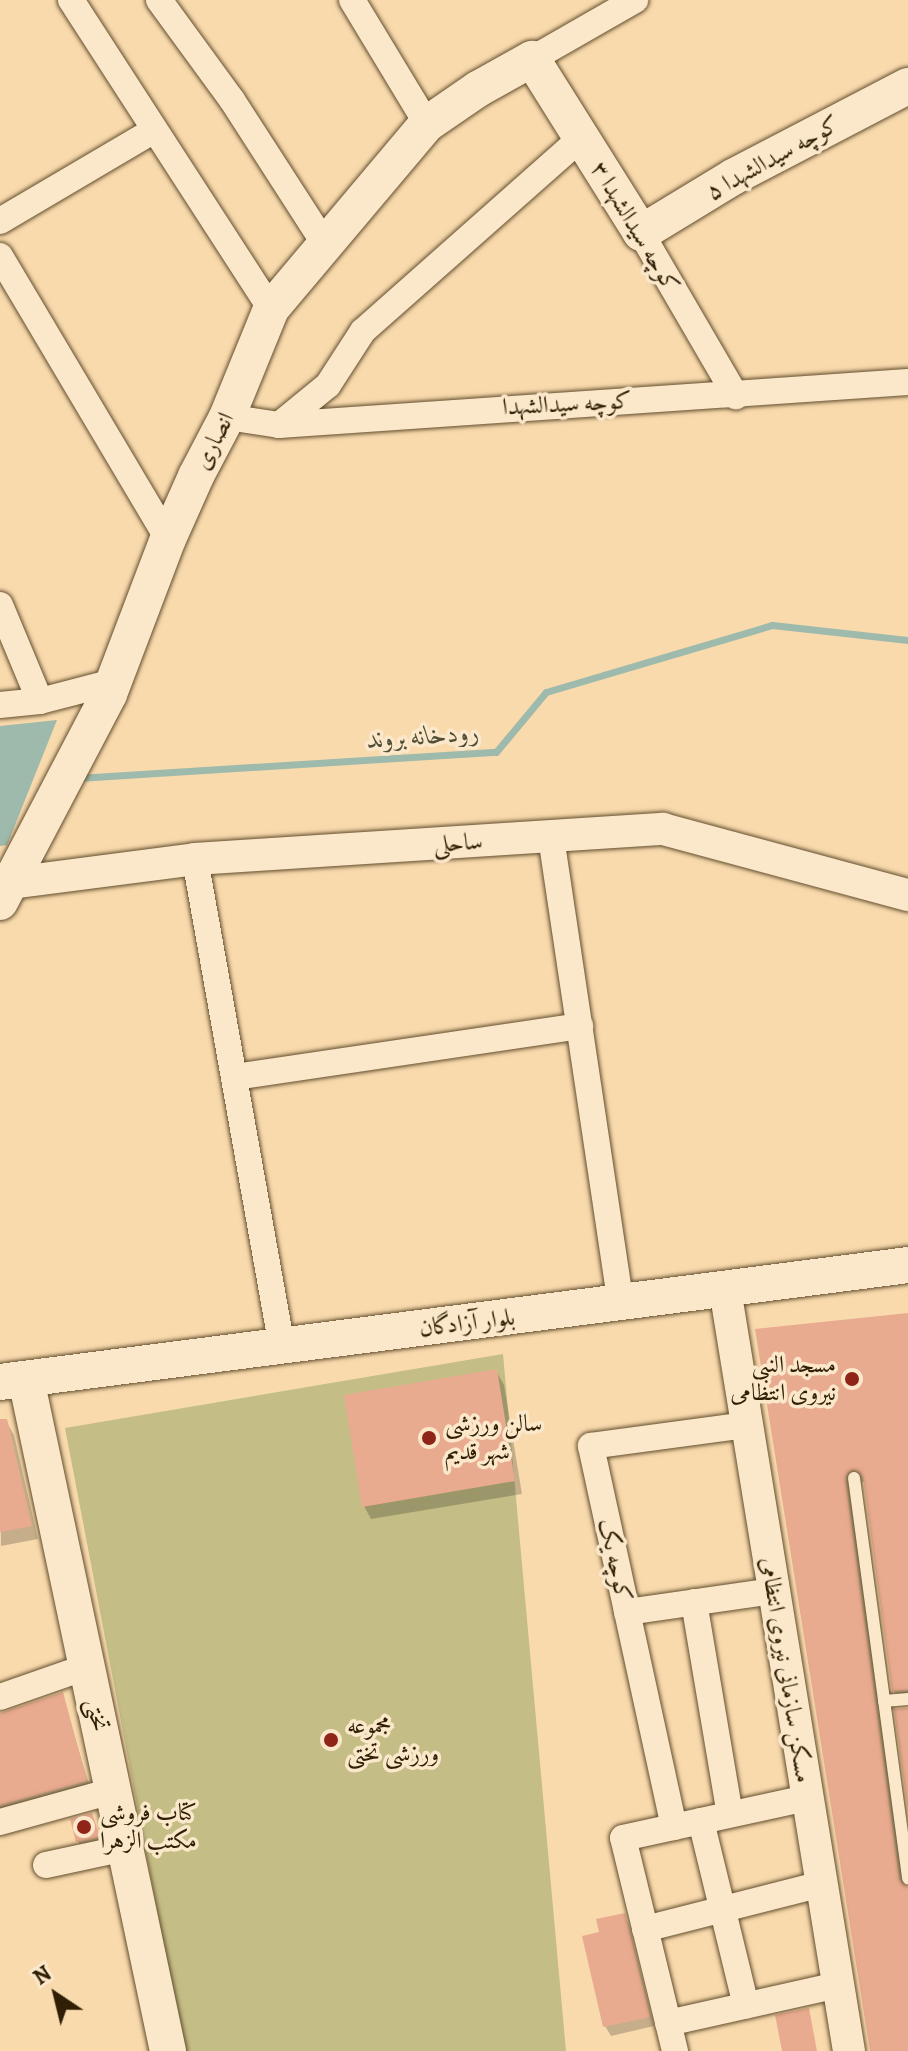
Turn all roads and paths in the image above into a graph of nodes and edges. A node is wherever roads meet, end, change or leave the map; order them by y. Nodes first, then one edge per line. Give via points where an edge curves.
1 (71, 0) edge
2 (159, 0) edge
3 (352, 0) edge
4 (635, 0) edge
5 (532, 59) junction
6 (908, 86) edge
7 (427, 124) junction
8 (153, 131) junction
9 (581, 138) junction
10 (0, 221) edge
11 (641, 233) junction
12 (324, 243) junction
13 (0, 256) edge
14 (271, 309) junction
15 (908, 382) edge
16 (736, 396) junction
17 (227, 417) junction
18 (279, 425) junction
19 (168, 539) junction
20 (0, 605) edge
21 (111, 688) junction
22 (40, 701) junction
23 (0, 705) edge
24 (551, 837) junction
25 (195, 859) junction
26 (4, 890) edge
27 (908, 895) edge
28 (580, 1026) junction
29 (235, 1077) junction
30 (908, 1265) edge
31 (725, 1289) junction
32 (621, 1303) junction
33 (282, 1346) junction
34 (13, 1381) edge
35 (746, 1425) junction
36 (854, 1478) dead end
37 (773, 1591) junction
38 (694, 1602) junction
39 (627, 1612) junction
40 (86, 1667) junction
41 (0, 1697) edge
42 (908, 1699) edge
43 (884, 1701) junction
44 (115, 1790) junction
45 (807, 1798) junction
46 (730, 1814) junction
47 (701, 1821) junction
48 (0, 1822) edge
49 (674, 1827) junction
50 (125, 1848) junction
51 (46, 1865) dead end
52 (908, 1878) edge
53 (821, 1884) junction
54 (721, 1909) junction
55 (645, 1929) junction
56 (838, 1985) junction
57 (746, 2006) junction
58 (668, 2023) junction
59 (168, 2051) edge
60 (675, 2051) edge
61 (849, 2051) edge

1 - 8 street
2 - 12 street via 232,100
3 - 7 street
4 - 5 street
5 - 7 main road, انصاری
5 - 9 main road, کوچه سیدالشهدا ۳
6 - 11 main road, کوچه سیدالشهدا ۵ via 733,177
7 - 12 main road, انصاری
8 - 10 street
8 - 14 street
9 - 11 main road, کوچه سیدالشهدا ۳
9 - 18 street via 363,331 328,385
11 - 16 street, کوچه سیدالشهدا ۳
12 - 14 main road, انصاری
13 - 19 street
14 - 17 main road, انصاری
15 - 16 street, کوچه سیدالشهدا
16 - 18 street, کوچه سیدالشهدا
17 - 18 street, کوچه سیدالشهدا
17 - 19 main road, انصاری
19 - 21 main road, انصاری
20 - 22 street
21 - 22 street
21 - 26 main road, انصاری
22 - 23 street
24 - 25 street, ساحلی
24 - 27 street, ساحلی via 663,829
24 - 28 street
25 - 26 street, ساحلی
25 - 29 street
28 - 29 street
28 - 32 street
29 - 33 street
30 - 31 main road, بلوار آزادگان
31 - 32 main road, بلوار آزادگان
31 - 35 street, مسکن سازمانی نیروی انتظامی
32 - 33 main road, بلوار آزادگان
33 - 34 main road, بلوار آزادگان
34 - 40 main road, تختی
35 - 37 street, مسکن سازمانی نیروی انتظامی
35 - 39 street, کوچه یک via 591,1446
36 - 43 lane
37 - 38 street
37 - 45 street, مسکن سازمانی نیروی انتظامی
38 - 39 street
38 - 46 street
39 - 49 street, کوچه یک
40 - 41 street
40 - 44 main road, تختی
42 - 43 lane
43 - 52 lane
44 - 48 street
44 - 50 main road, تختی
45 - 46 street
45 - 53 street, مسکن سازمانی نیروی انتظامی
46 - 47 street
47 - 49 street
47 - 54 street
49 - 55 street via 623,1838
50 - 51 street
50 - 59 main road, تختی
53 - 54 street
53 - 56 street, مسکن سازمانی نیروی انتظامی
54 - 55 street
54 - 57 street
55 - 58 street
56 - 57 street
56 - 61 street, مسکن سازمانی نیروی انتظامی
57 - 58 street
58 - 60 street

